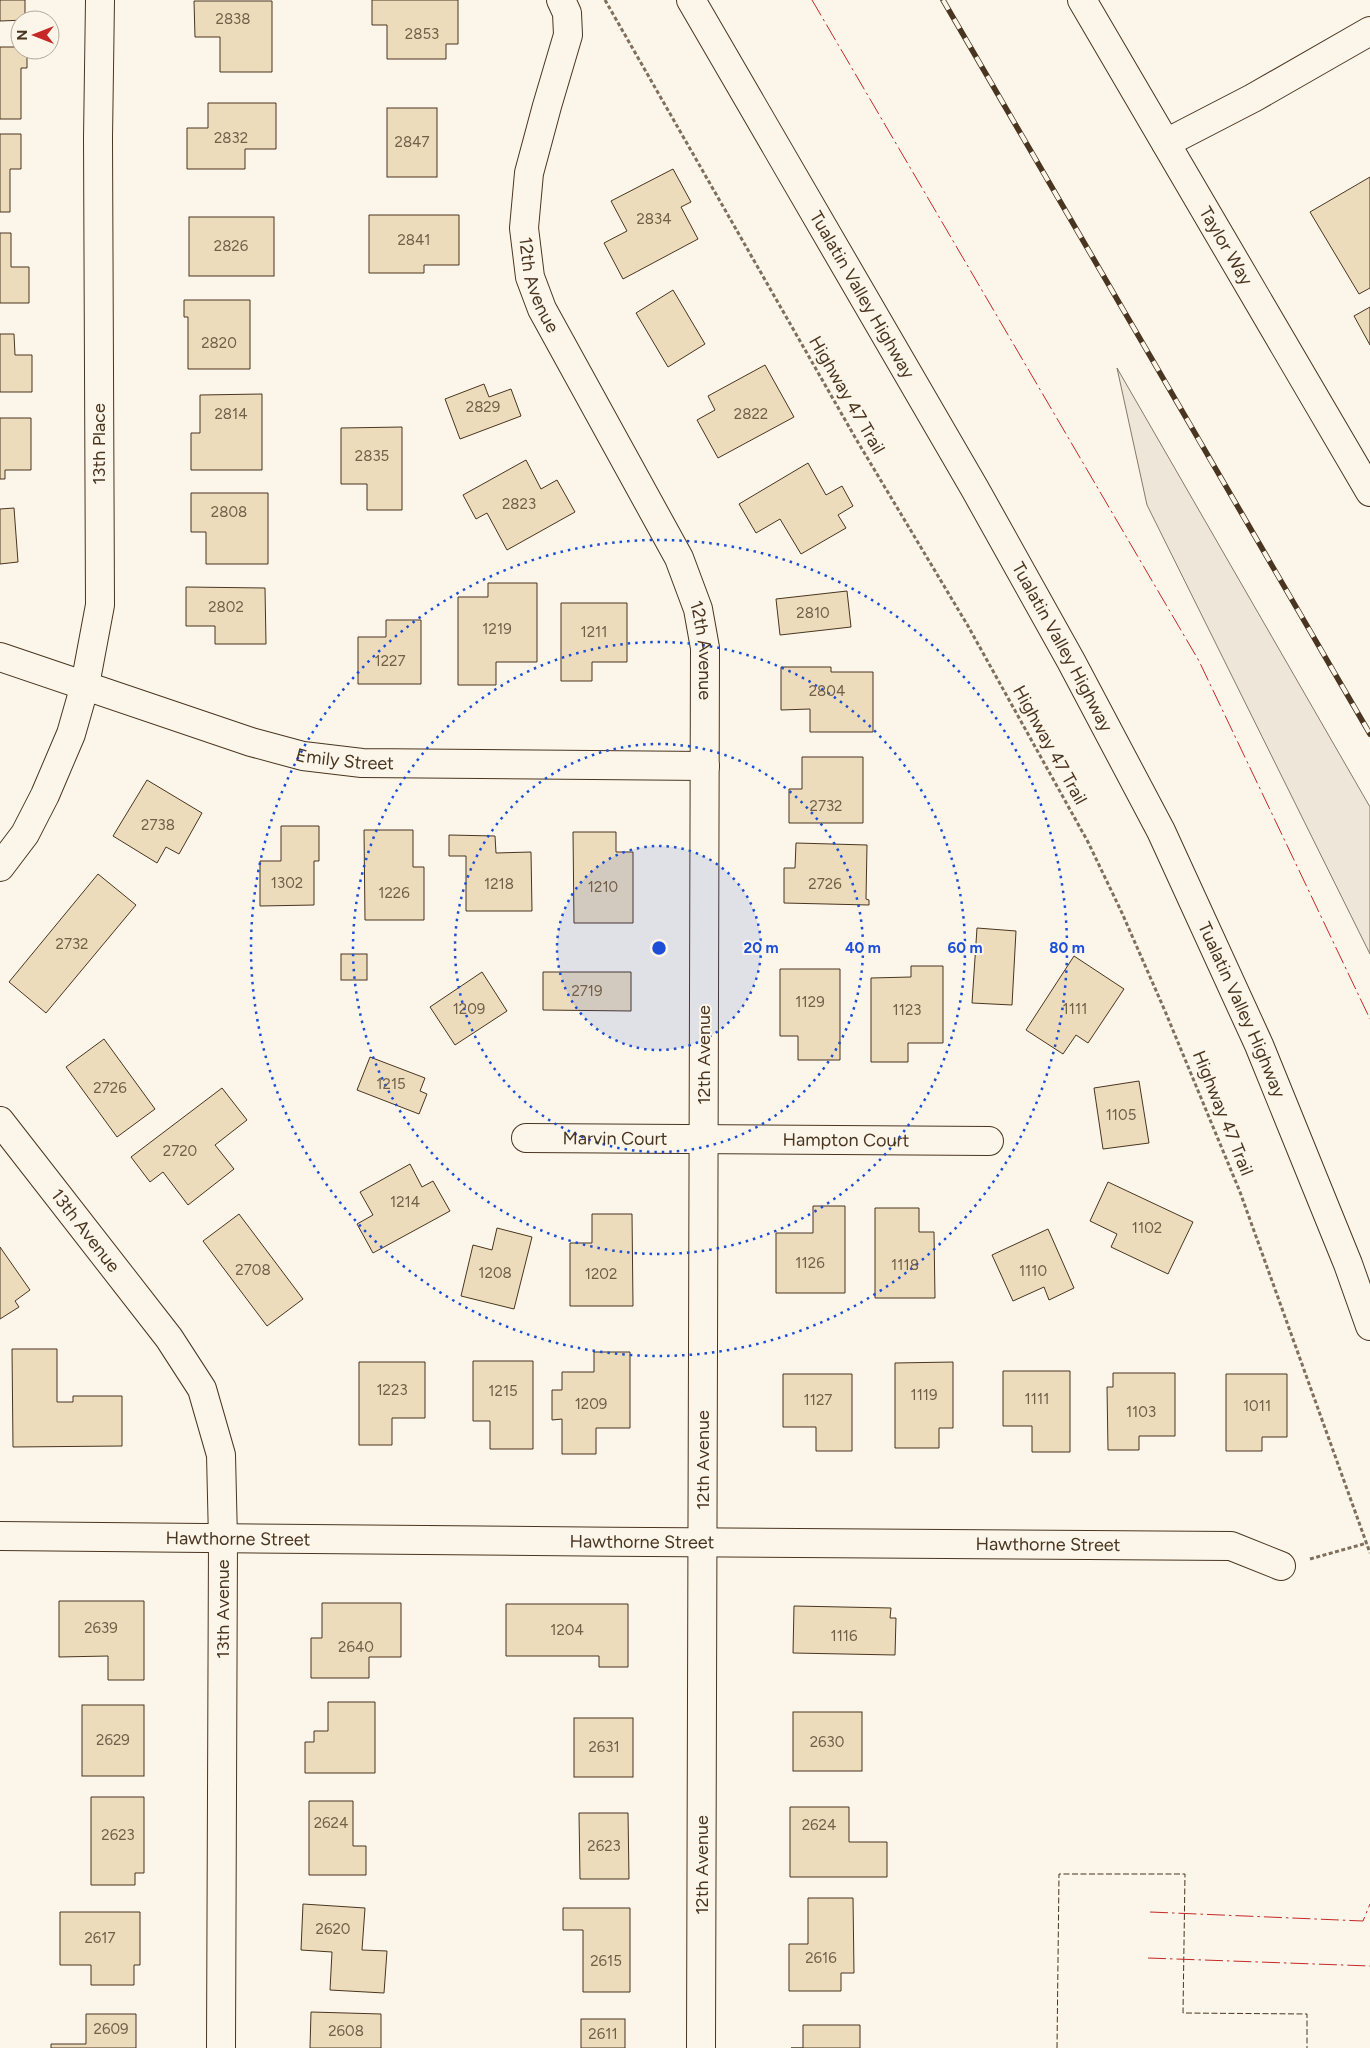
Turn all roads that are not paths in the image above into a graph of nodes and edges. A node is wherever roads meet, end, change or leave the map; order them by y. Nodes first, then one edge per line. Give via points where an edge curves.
1 (100, 0) edge
2 (561, 0) edge
3 (691, 0) edge
4 (1082, 0) edge
5 (1370, 32) edge
6 (1166, 143) junction
7 (1370, 492) edge
8 (0, 658) edge
9 (85, 686) junction
10 (705, 766) junction
11 (0, 867) edge
12 (0, 1121) edge
13 (526, 1138) dead end
14 (704, 1139) junction
15 (989, 1141) dead end
16 (1370, 1326) edge
17 (0, 1536) edge
18 (223, 1539) junction
19 (703, 1541) junction
20 (1281, 1566) road end
21 (221, 2048) edge
22 (701, 2048) edge

1 - 9 main road, 13th Place via 100,605
2 - 10 main road, 12th Avenue via 567,13 568,35 529,173 524,228 530,277 542,309 679,558 698,608 705,648
3 - 16 main road, Tualatin Valley Highway via 1072,661 1161,830 1259,1045
4 - 6 main road, Taylor Way
5 - 6 main road
6 - 7 main road, Taylor Way
8 - 9 main road, Emily Street
9 - 10 main road, Emily Street via 251,742 303,756 362,763
9 - 11 main road, 13th Place via 71,734 45,795 24,834
10 - 14 main road, 12th Avenue
12 - 18 main road, 13th Avenue via 169,1338 202,1389 221,1455
13 - 14 main road, Marvin Court
14 - 15 main road, Hampton Court
14 - 19 main road, 12th Avenue
17 - 18 main road, Hawthorne Street
18 - 19 main road, Hawthorne Street
18 - 21 main road, 13th Avenue
19 - 20 main road, Hawthorne Street via 1231,1546
19 - 22 main road, 12th Avenue

